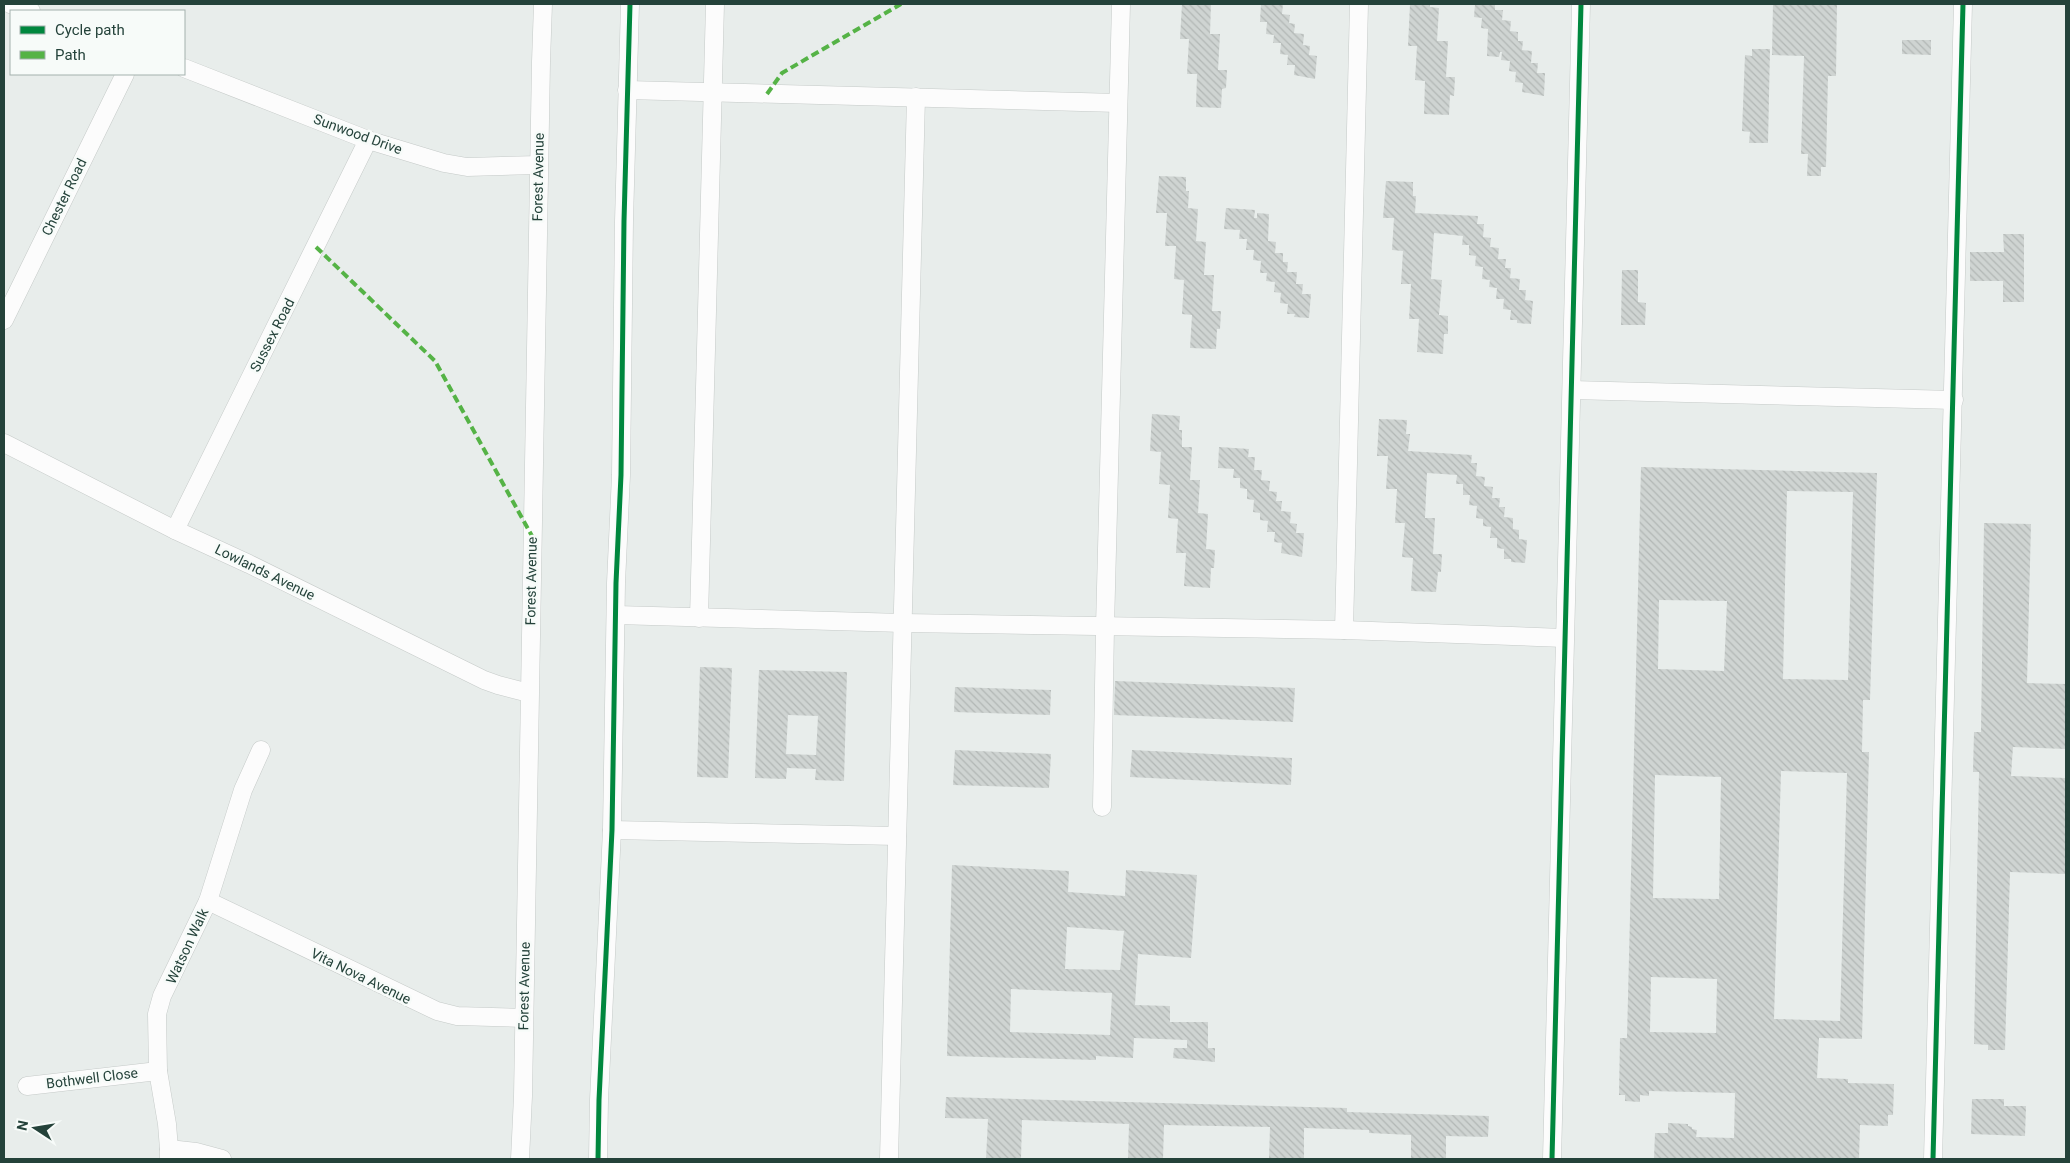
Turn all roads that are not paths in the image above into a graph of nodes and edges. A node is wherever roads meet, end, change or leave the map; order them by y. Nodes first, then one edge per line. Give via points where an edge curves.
1 (10, 4) edge
2 (543, 4) edge
3 (630, 4) edge
4 (715, 4) edge
5 (1121, 4) edge
6 (1359, 4) edge
7 (1581, 4) edge
8 (1962, 4) edge
9 (28, 10) edge
10 (185, 68) edge
11 (125, 75) edge
12 (627, 90) junction
13 (711, 93) junction
14 (916, 96) junction
15 (1118, 102) junction
16 (368, 140) junction
17 (538, 165) junction
18 (4, 320) edge
19 (1572, 390) junction
20 (1954, 400) junction
21 (4, 443) edge
22 (175, 530) junction
23 (616, 615) junction
24 (699, 618) junction
25 (902, 623) junction
26 (1105, 627) junction
27 (1344, 630) junction
28 (1564, 638) junction
29 (529, 692) junction
30 (261, 750) dead end
31 (1102, 807) dead end
32 (612, 830) junction
33 (897, 836) junction
34 (208, 902) junction
35 (524, 1018) junction
36 (158, 1070) junction
37 (27, 1086) dead end
38 (169, 1154) edge
39 (222, 1159) edge
40 (520, 1159) edge
41 (598, 1159) edge
42 (889, 1159) edge
43 (1552, 1159) edge
44 (1933, 1159) edge

1 - 9 street
2 - 17 street, Forest Avenue
3 - 12 street
4 - 13 street
5 - 15 street
6 - 27 street
7 - 19 street
8 - 20 street
10 - 16 street, Sunwood Drive
11 - 18 street, Chester Road
12 - 13 street
12 - 23 street
13 - 14 street
13 - 24 street
14 - 15 street
14 - 25 street
15 - 26 street
16 - 17 street, Sunwood Drive via 444,163 467,166
16 - 22 street, Sussex Road
17 - 29 street, Forest Avenue
19 - 20 street
19 - 28 street
20 - 44 street
21 - 22 street, Lowlands Avenue
22 - 29 street, Lowlands Avenue via 484,680
23 - 24 street
23 - 32 street
24 - 25 street
25 - 26 street
25 - 33 street
26 - 27 street
26 - 31 street
27 - 28 street
28 - 43 street
29 - 35 street, Forest Avenue
30 - 34 street, Watson Walk via 243,790
32 - 33 street
32 - 41 street
33 - 42 street
34 - 35 street, Vita Nova Avenue via 437,1012 457,1016
34 - 36 street, Watson Walk via 162,996 157,1014
35 - 40 street, Forest Avenue
36 - 37 street, Bothwell Close
36 - 38 street, Watson Walk
38 - 39 street via 196,1152

